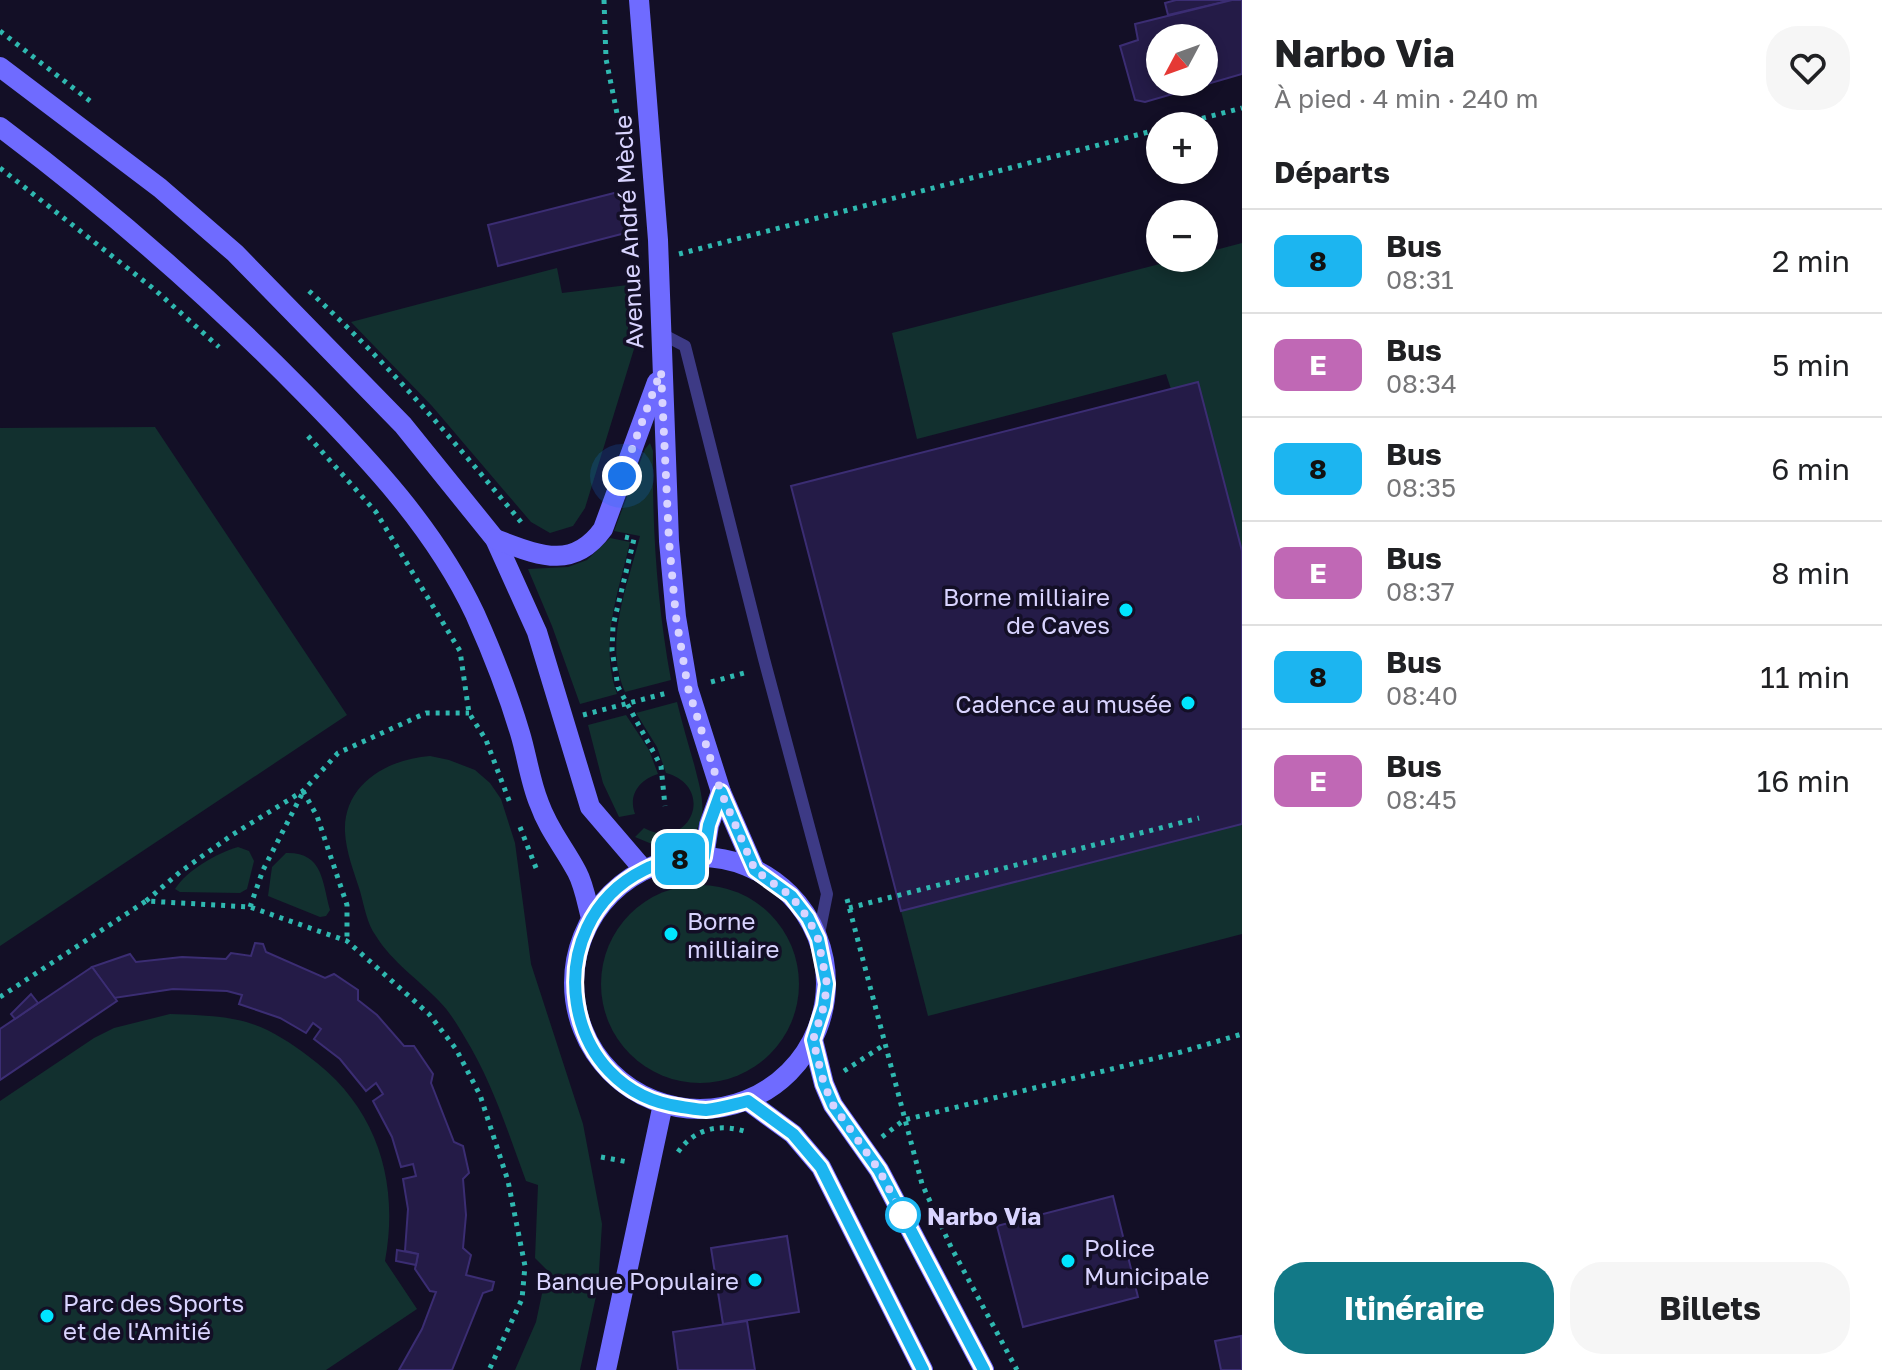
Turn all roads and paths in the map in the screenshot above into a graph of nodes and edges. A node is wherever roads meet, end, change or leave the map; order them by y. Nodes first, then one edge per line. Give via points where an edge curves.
1 (604, 0) edge
2 (639, 0) edge
3 (0, 67) edge
4 (1242, 108) edge
5 (1218, 114) edge
6 (0, 127) edge
7 (1146, 133) edge
8 (625, 156) dead end
9 (0, 168) edge
10 (659, 260) junction
11 (662, 334) junction
12 (225, 353) dead end
13 (661, 371) junction
14 (304, 430) dead end
15 (495, 539) junction
16 (767, 667) junction
17 (688, 688) junction
18 (469, 713) junction
19 (564, 720) junction
20 (520, 732) junction
21 (486, 740) junction
22 (303, 791) junction
23 (721, 792) junction
24 (1199, 818) dead end
25 (704, 857) junction
26 (644, 870) junction
27 (755, 870) junction
28 (538, 873) dead end
29 (146, 901) junction
30 (250, 907) junction
31 (849, 908) dead end
32 (591, 918) junction
33 (818, 939) junction
34 (347, 941) junction
35 (0, 997) edge
36 (1242, 1034) edge
37 (813, 1040) junction
38 (748, 1101) junction
39 (663, 1104) junction
40 (864, 1149) junction
41 (489, 1370) edge
42 (606, 1370) edge
43 (923, 1370) edge
44 (984, 1370) edge

1 - 8 path via 606,59
2 - 10 main road, Avenue André Mècle
3 - 15 main road via 160,188 235,253 403,425
4 - 5 path
6 - 20 main road via 168,262 250,338 400,498 443,555 474,613
7 - 10 path
9 - 12 path via 154,289
10 - 11 main road, Avenue André Mècle
11 - 13 main road, Avenue André Mècle
11 - 16 lane via 685,346
13 - 15 main road via 598,536 575,554 545,557
13 - 17 main road, Avenue André Mècle via 670,556
14 - 18 path via 376,512 460,651
15 - 19 main road via 537,632
16 - 17 path
16 - 33 lane via 827,894
17 - 19 path
17 - 23 main road, Avenue André Mècle
18 - 21 path
18 - 22 path via 426,713 338,753
19 - 26 main road via 590,807
20 - 21 path
20 - 32 main road via 537,800 578,874
21 - 28 path
22 - 29 path via 222,842
22 - 30 path
22 - 34 path via 317,816 347,905
23 - 25 main road
23 - 27 main road, Avenue André Mècle
24 - 31 path
25 - 26 main road
25 - 27 main road
26 - 32 main road via 614,890
27 - 33 main road via 791,896
29 - 30 path
29 - 35 path
30 - 34 path
32 - 39 main road via 577,953 574,991 582,1028 601,1061 629,1088
33 - 37 main road via 827,984
34 - 41 path via 429,1014 456,1049 480,1095 508,1181 525,1266 522,1299
36 - 40 path via 904,1120
37 - 38 main road via 775,1086
37 - 40 main road via 833,1105
38 - 39 main road via 706,1110
38 - 43 main road via 793,1134 821,1167
39 - 42 main road
40 - 44 main road

